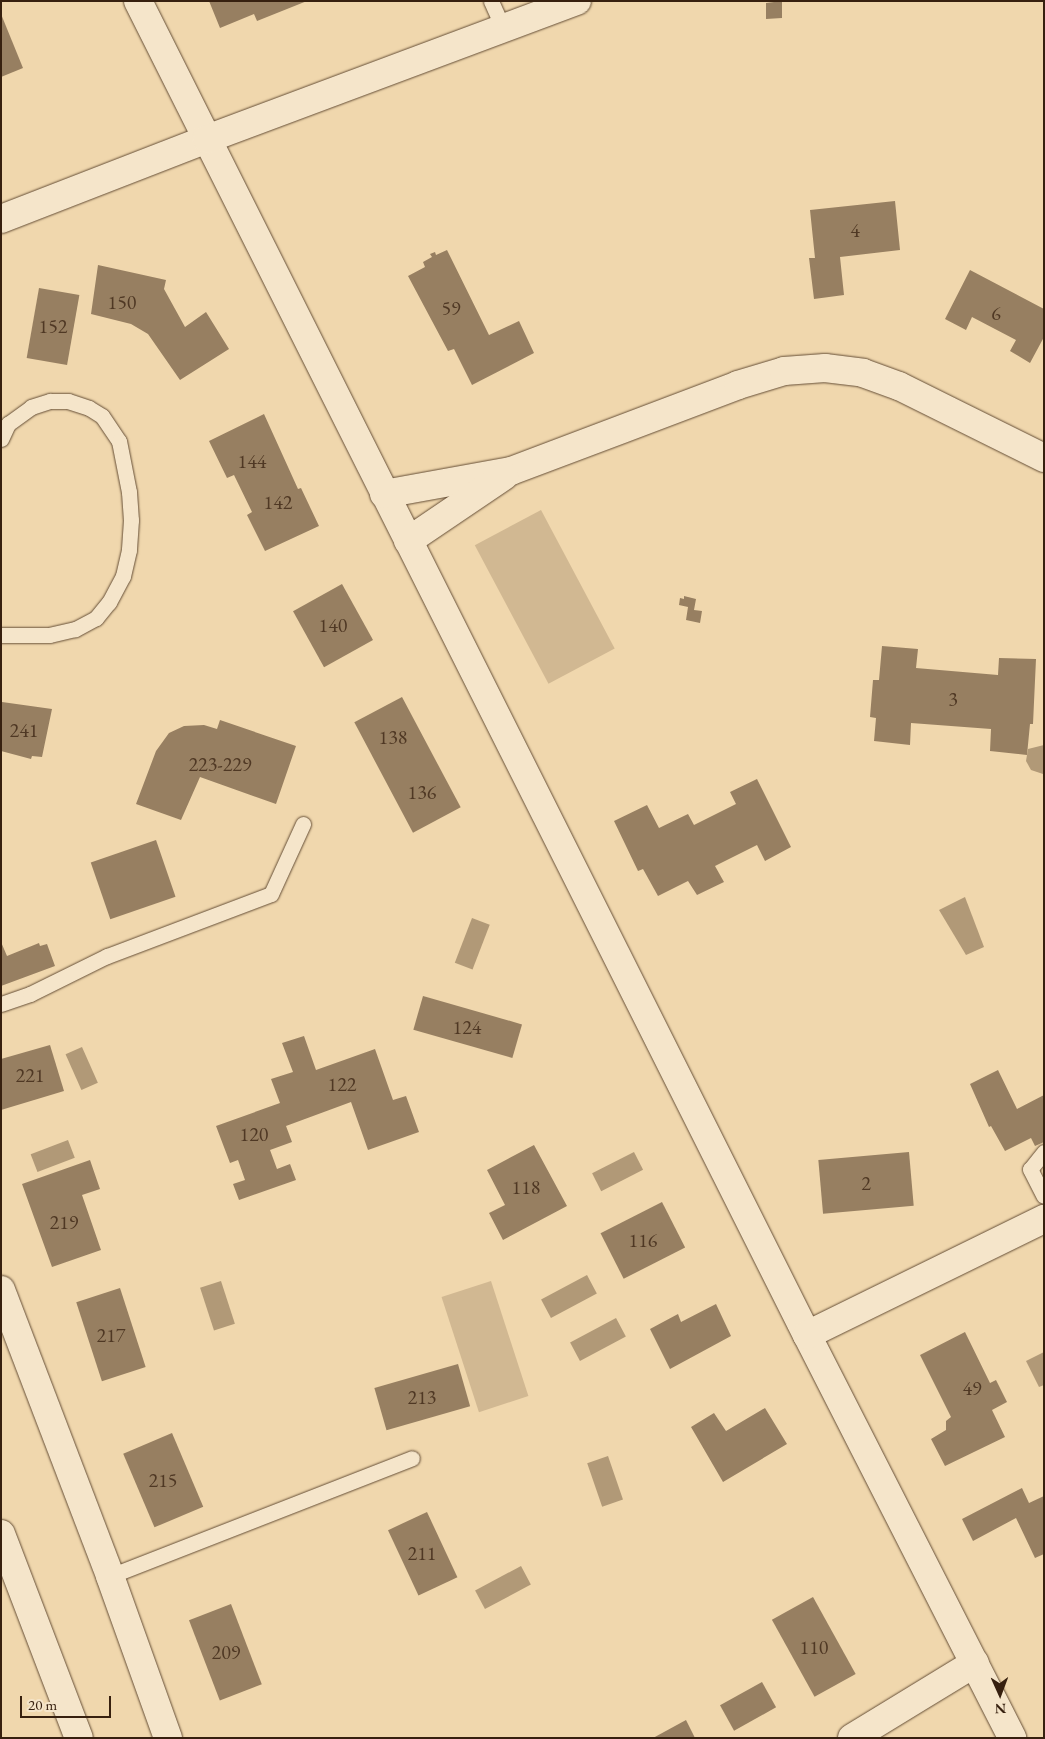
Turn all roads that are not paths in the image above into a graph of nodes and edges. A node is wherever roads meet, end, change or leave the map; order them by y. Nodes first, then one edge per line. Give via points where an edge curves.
1 (138, 1) edge
2 (491, 1) edge
3 (577, 1) edge
4 (503, 28) junction
5 (207, 139) junction
6 (1, 219) edge
7 (1, 439) edge
8 (1044, 458) edge
9 (511, 471) junction
10 (384, 494) junction
11 (408, 541) junction
12 (1, 635) edge
13 (303, 824) dead end
14 (1, 1004) edge
15 (1044, 1152) edge
16 (1044, 1196) edge
17 (1044, 1219) edge
18 (1, 1290) edge
19 (807, 1335) junction
20 (412, 1458) dead end
21 (1, 1534) edge
22 (110, 1576) junction
23 (975, 1663) junction
24 (79, 1738) edge
25 (168, 1738) edge
26 (852, 1738) edge
27 (1012, 1738) edge

1 - 5 street
2 - 4 lane
3 - 4 street
4 - 5 street
5 - 6 street
5 - 10 street
7 - 12 lane via 8,424 31,407 50,401 89,408 102,416 118,441 128,484 131,520 123,576 96,618 75,629 49,635
8 - 9 street via 899,386 863,373 825,368 784,371 738,385
9 - 10 street
9 - 11 street
10 - 11 street
11 - 19 street
13 - 14 lane via 271,894 107,956 30,994
15 - 16 lane via 1030,1169
17 - 19 street
18 - 22 street
19 - 23 street
20 - 22 lane
21 - 24 street
22 - 25 street
23 - 26 street
23 - 27 street

